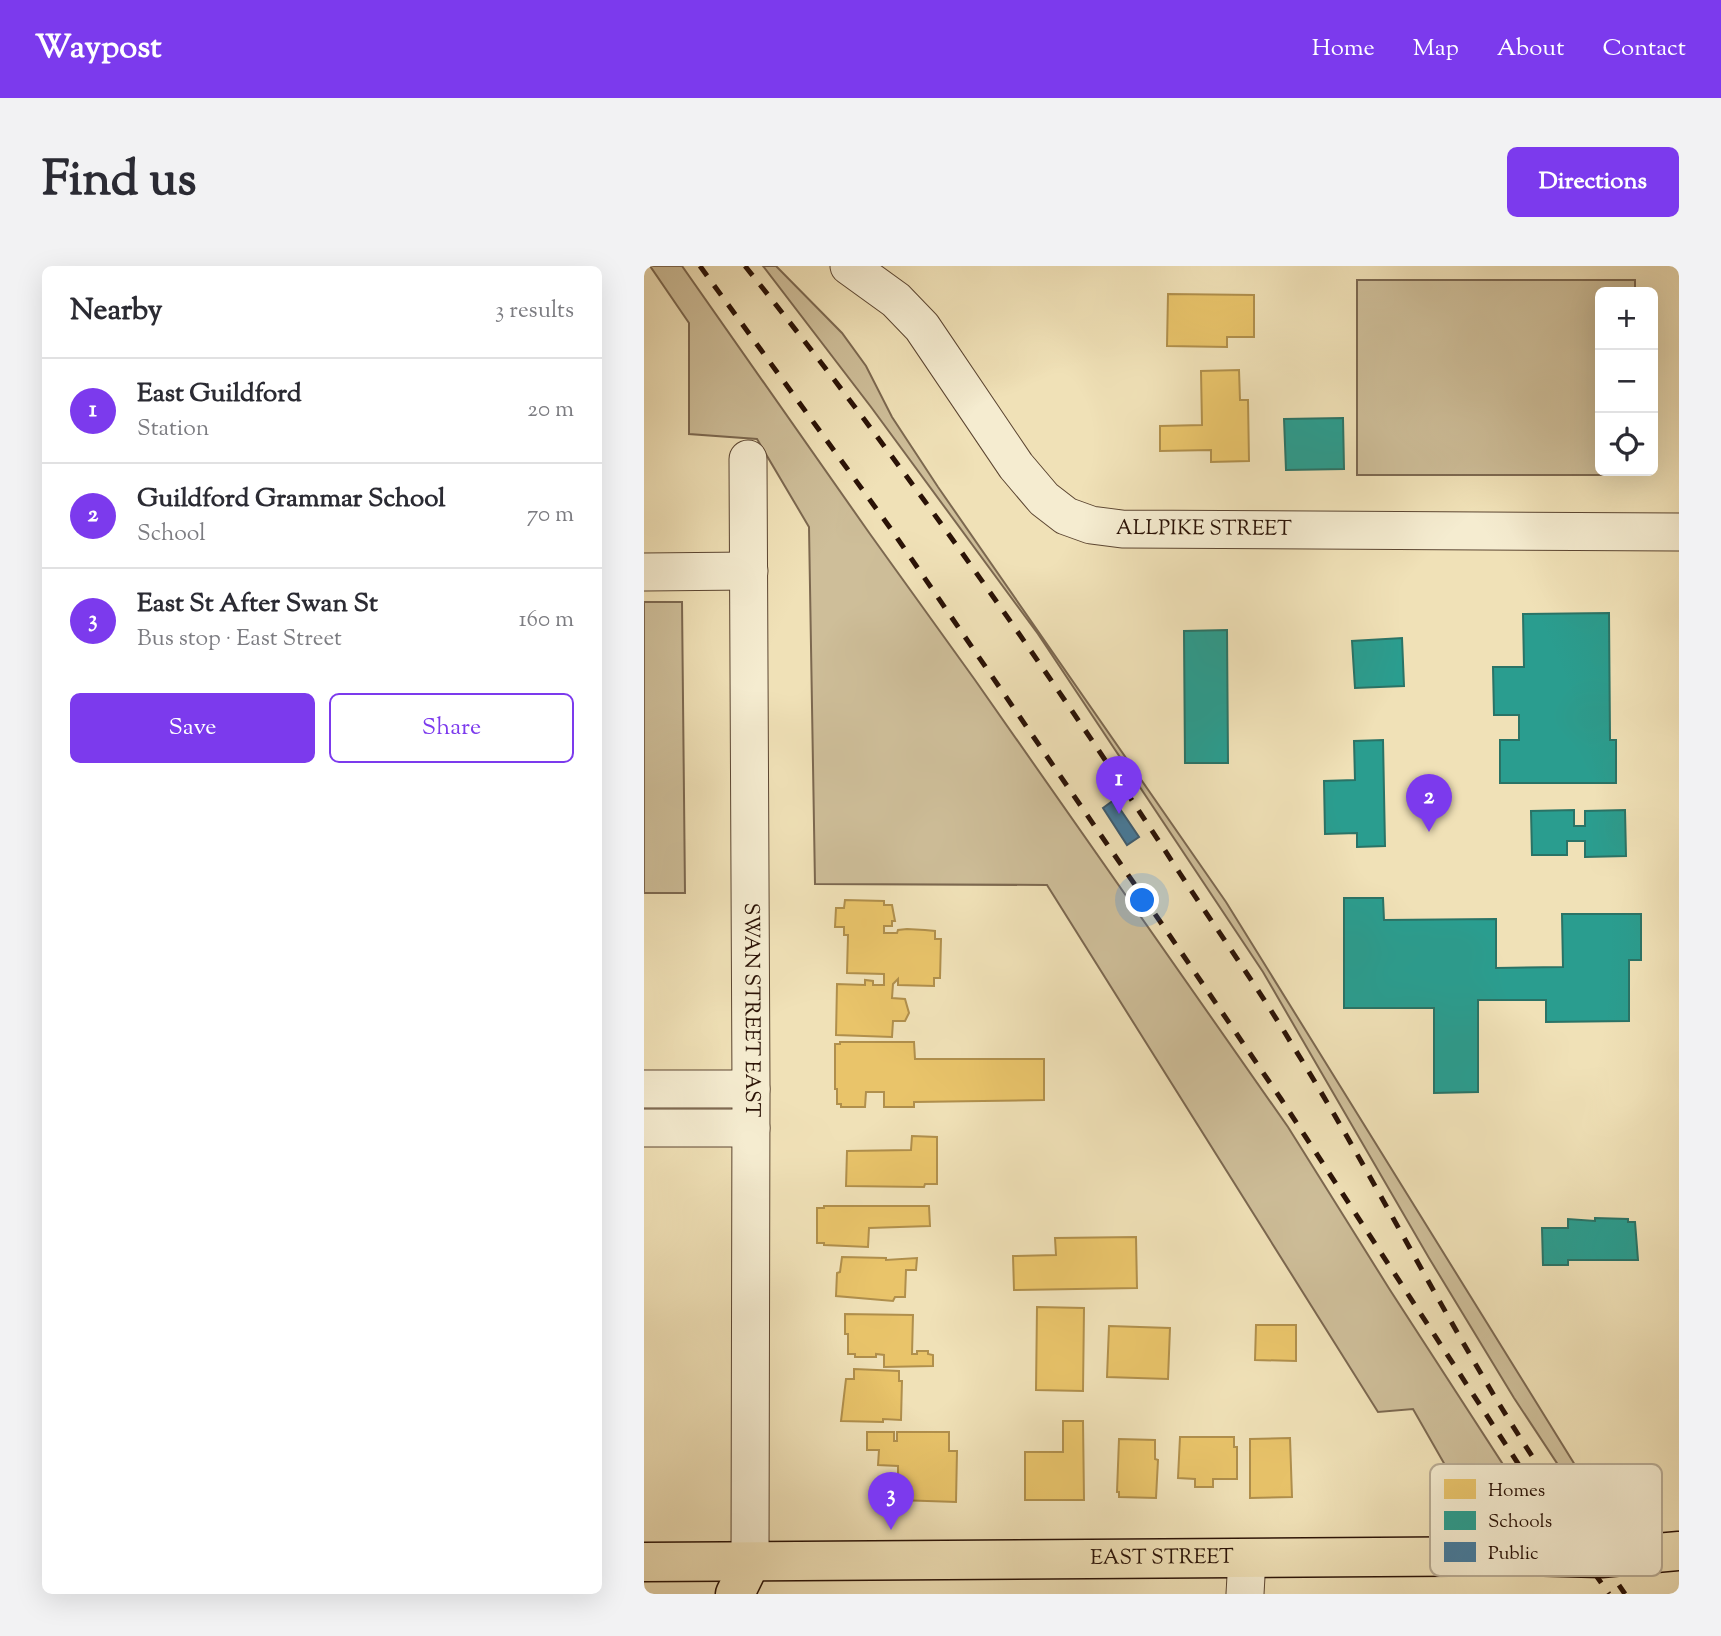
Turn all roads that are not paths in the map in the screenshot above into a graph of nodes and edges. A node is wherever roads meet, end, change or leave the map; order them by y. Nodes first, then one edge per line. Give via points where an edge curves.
1 (849, 266) edge
2 (748, 459) dead end
3 (1679, 532) edge
4 (749, 571) junction
5 (644, 572) edge
6 (751, 1088) junction
7 (644, 1089) edge
8 (644, 1129) edge
9 (751, 1129) junction
10 (644, 1562) edge
11 (1430, 1563) edge
12 (1246, 1576) edge
13 (750, 1584) edge

1 - 3 street, ALLPIKE STREET via 896,300 922,327 1016,466 1044,499 1066,516 1091,525
2 - 4 street, SWAN STREET EAST
4 - 5 street
4 - 6 street, SWAN STREET EAST
6 - 7 street
6 - 9 street, SWAN STREET EAST
8 - 9 street
9 - 13 street, SWAN STREET EAST
10 - 13 highway, EAST STREET
11 - 12 highway, EAST STREET
12 - 13 highway, EAST STREET

